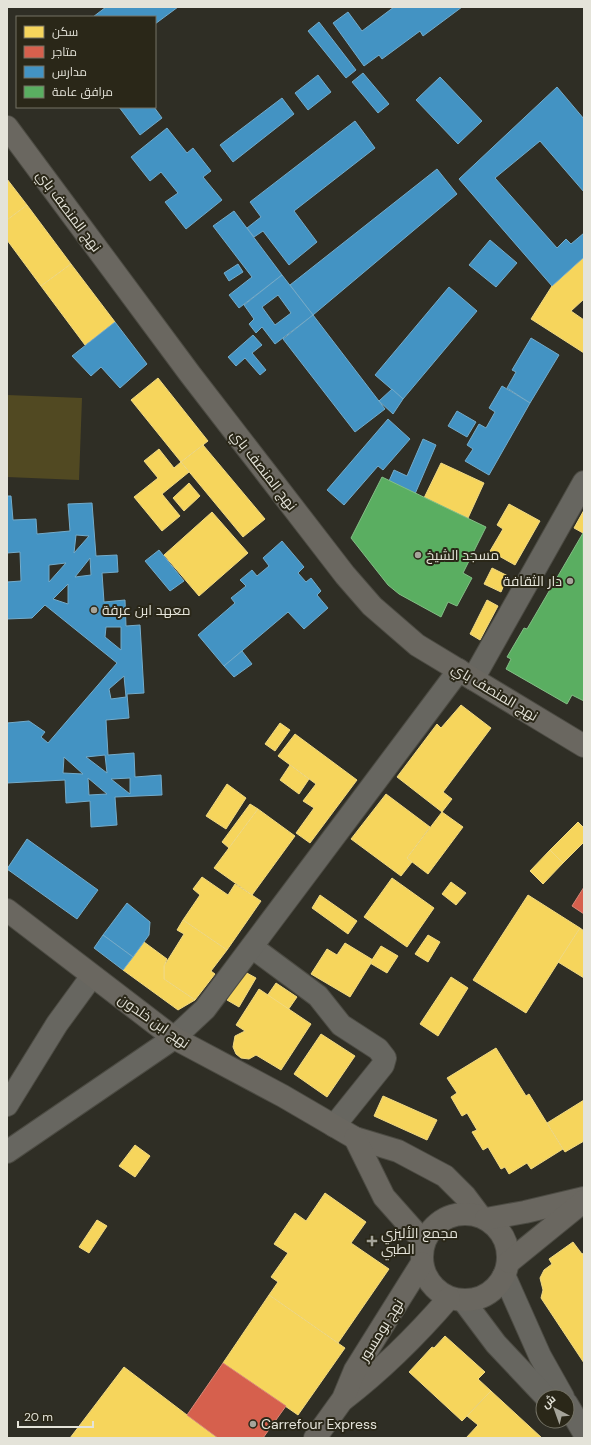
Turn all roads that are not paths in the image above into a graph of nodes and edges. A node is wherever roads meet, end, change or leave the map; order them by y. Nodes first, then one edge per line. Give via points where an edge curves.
1 (7, 127) edge
2 (584, 482) edge
3 (466, 675) junction
4 (584, 746) edge
5 (7, 910) edge
6 (252, 947) junction
7 (92, 976) junction
8 (174, 1038) junction
9 (7, 1105) edge
10 (334, 1126) junction
11 (355, 1138) junction
12 (7, 1152) edge
13 (584, 1198) edge
14 (584, 1201) edge
15 (483, 1217) junction
16 (423, 1252) junction
17 (506, 1269) junction
18 (456, 1299) junction
19 (538, 1389) edge
20 (559, 1389) edge
21 (343, 1399) junction
22 (315, 1438) edge

1 - 3 main road, نهج المنصف باي via 190,374 345,575 372,606 417,645
2 - 3 street
3 - 4 main road, نهج المنصف باي
3 - 6 street
5 - 7 main road, نهج ابن خلدون
6 - 8 street via 205,1009
6 - 10 street via 318,996 341,1025 378,1049 385,1058 383,1065
7 - 8 main road, نهج ابن خلدون
7 - 9 street via 57,1024
8 - 10 main road, نهج ابن خلدون
8 - 12 street
10 - 11 main road, نهج ابن خلدون
11 - 15 main road, نهج ابن خلدون via 398,1151 445,1176
11 - 16 main road via 384,1196
13 - 15 main road, نهج بومسور via 525,1212
14 - 17 main road
15 - 16 main road, نهج بومسور via 461,1214 446,1218 434,1227
15 - 17 main road via 500,1230 508,1245
16 - 18 main road via 426,1277 436,1290
16 - 21 main road, نهج بومسور via 355,1370
17 - 18 main road via 493,1287 478,1298
17 - 20 street via 540,1356
18 - 19 street
18 - 21 main road, نهج بومسور via 374,1376
21 - 22 main road, نهج بومسور

